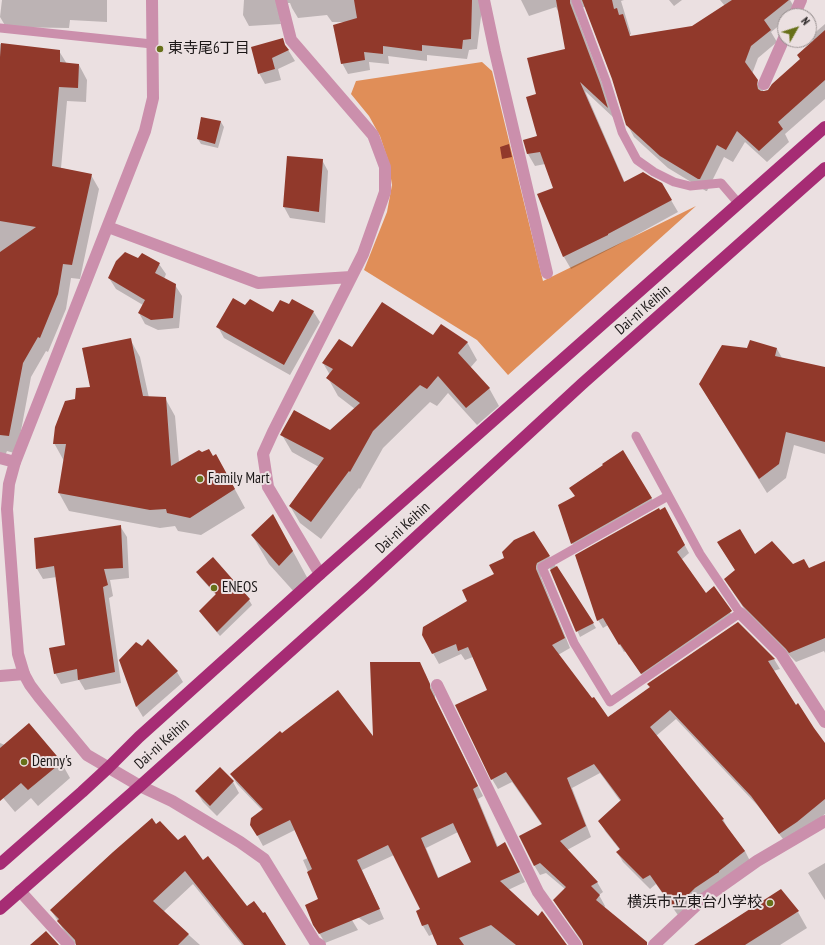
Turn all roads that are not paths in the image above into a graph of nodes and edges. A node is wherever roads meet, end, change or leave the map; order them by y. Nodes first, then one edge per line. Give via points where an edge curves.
1 (152, 0) edge
2 (281, 0) edge
3 (484, 0) edge
4 (576, 1) dead end
5 (0, 28) edge
6 (152, 44) junction
7 (780, 48) edge
8 (764, 84) dead end
9 (825, 127) edge
10 (825, 168) edge
11 (739, 204) junction
12 (108, 227) junction
13 (547, 274) dead end
14 (352, 277) junction
15 (636, 436) dead end
16 (0, 458) edge
17 (15, 462) junction
18 (668, 496) junction
19 (320, 574) junction
20 (740, 613) junction
21 (24, 674) junction
22 (0, 676) edge
23 (437, 685) dead end
24 (825, 722) edge
25 (108, 768) junction
26 (140, 786) junction
27 (825, 822) edge
28 (0, 864) edge
29 (20, 891) junction
30 (0, 909) edge
31 (69, 945) edge
32 (320, 945) edge
33 (576, 945) edge
34 (654, 945) edge

1 - 6 street
2 - 14 street via 291,40 373,135 385,168 385,192
3 - 13 street
4 - 11 lane via 622,132 637,160 674,182 690,186 721,184
5 - 6 lane
6 - 12 street via 153,98 146,131
7 - 8 street
9 - 11 highway, Dai-ni Keihin
10 - 26 highway, Dai-ni Keihin via 582,384 363,586
11 - 19 highway, Dai-ni Keihin
12 - 14 street via 258,283
12 - 17 street
14 - 19 street via 263,454 268,487
15 - 18 lane
16 - 17 street
17 - 21 street via 9,484 7,509 14,617 18,654
18 - 20 lane via 700,554
18 - 20 lane via 542,567 574,643 610,702
19 - 25 highway, Dai-ni Keihin
20 - 24 street via 781,654
21 - 22 street
21 - 25 street via 39,697 87,755
23 - 33 street via 538,892
25 - 26 street
25 - 28 highway, Dai-ni Keihin
26 - 29 highway, Dai-ni Keihin
26 - 32 street via 172,801 264,859 315,942
27 - 34 street via 757,861 702,900
29 - 30 highway, Dai-ni Keihin
29 - 31 street

